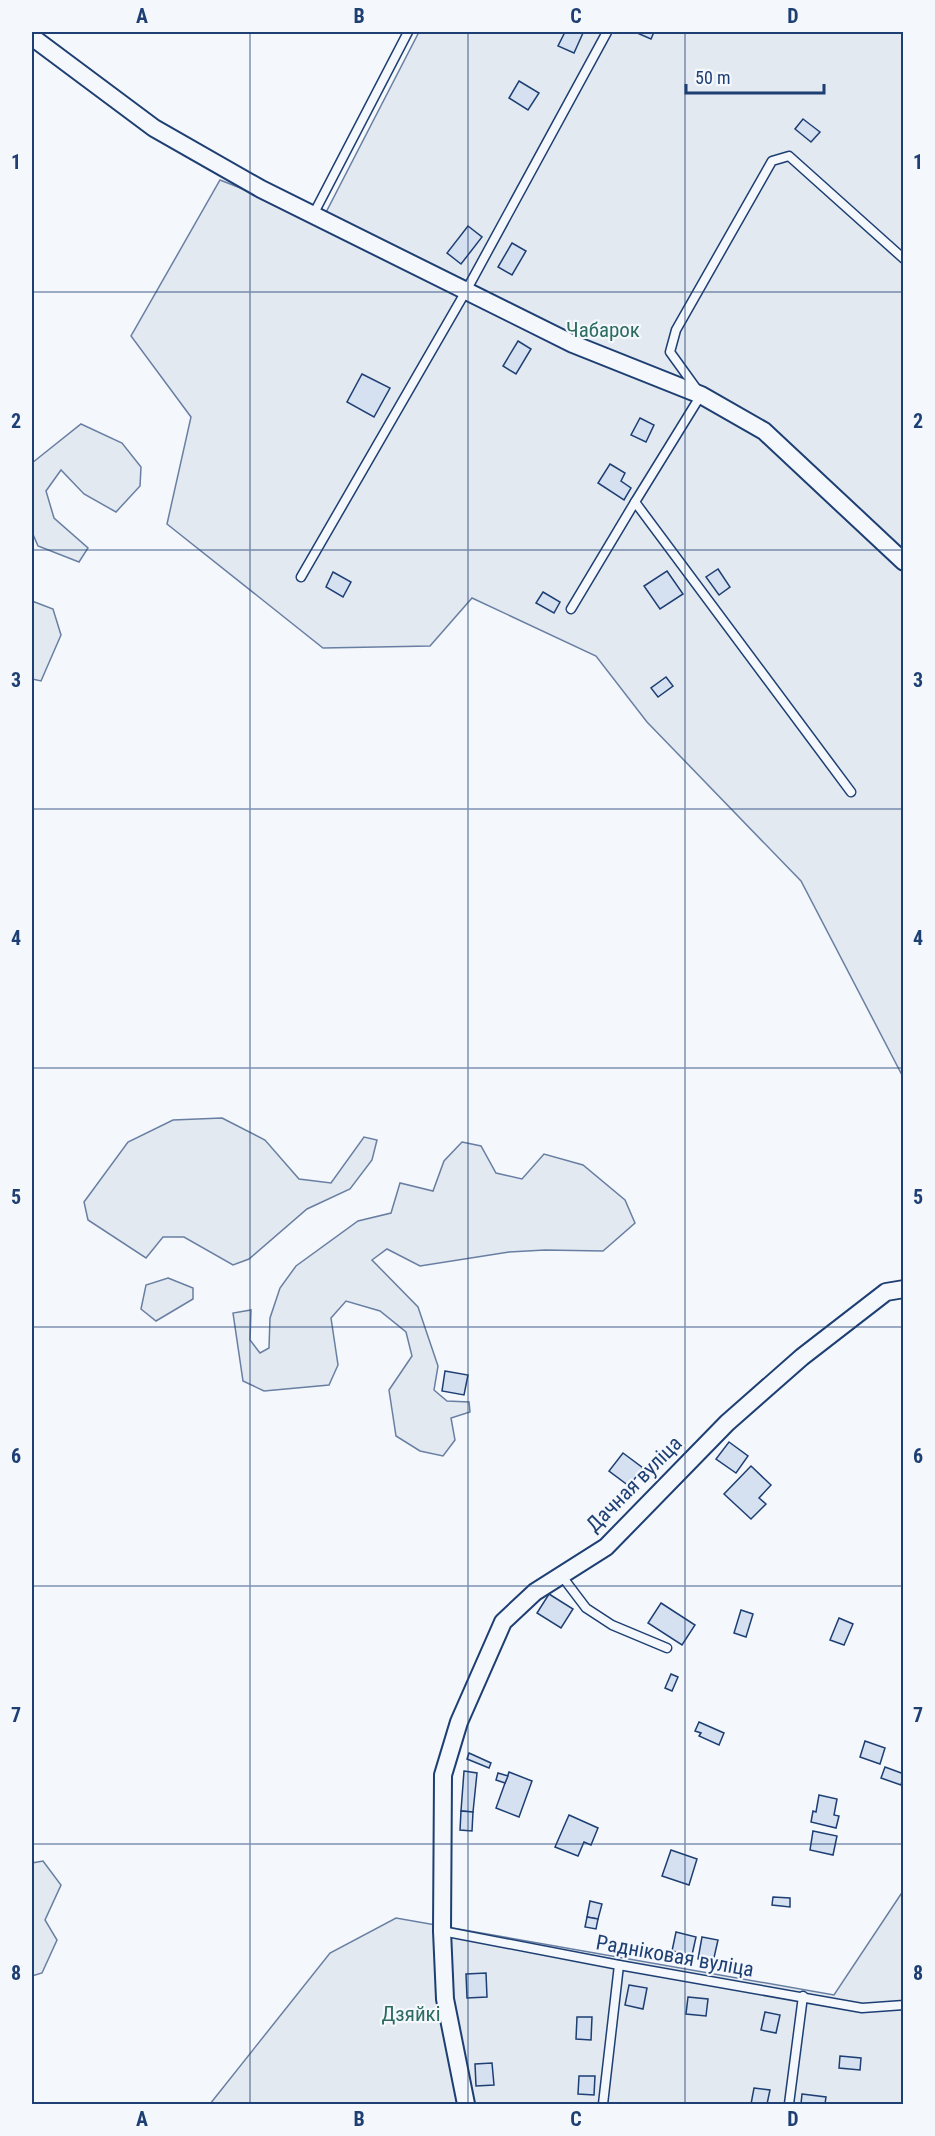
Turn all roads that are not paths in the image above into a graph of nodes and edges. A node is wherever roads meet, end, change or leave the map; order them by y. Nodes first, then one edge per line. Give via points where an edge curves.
1 (408, 32) edge
2 (607, 32) edge
3 (32, 37) edge
4 (313, 215) junction
5 (903, 259) edge
6 (466, 291) junction
7 (701, 395) junction
8 (634, 502) junction
9 (903, 562) edge
10 (301, 577) dead end
11 (571, 609) dead end
12 (851, 792) dead end
13 (903, 1289) edge
14 (561, 1575) junction
15 (668, 1648) dead end
16 (442, 1931) junction
17 (619, 1965) junction
18 (803, 1996) junction
19 (903, 2005) edge
20 (466, 2104) edge
21 (603, 2104) edge
22 (789, 2104) edge

1 - 4 lane
2 - 6 lane
3 - 4 street via 154,128
4 - 6 street
5 - 7 lane via 789,156 772,161 676,330 670,352
6 - 7 street via 573,344
6 - 10 lane
7 - 8 lane
7 - 9 street via 764,431
8 - 11 lane
8 - 12 lane
13 - 14 street, Дачная вуліца via 886,1292 802,1357 727,1423 606,1547
14 - 15 lane via 586,1608 612,1625
14 - 16 street, Дачная вуліца via 503,1622 459,1722 443,1775
16 - 17 lane, Радніковая вуліца
16 - 20 street, Дачная вуліца via 445,1999
17 - 18 lane, Радніковая вуліца
17 - 21 lane
18 - 19 lane, Радніковая вуліца via 862,2008
18 - 22 lane

